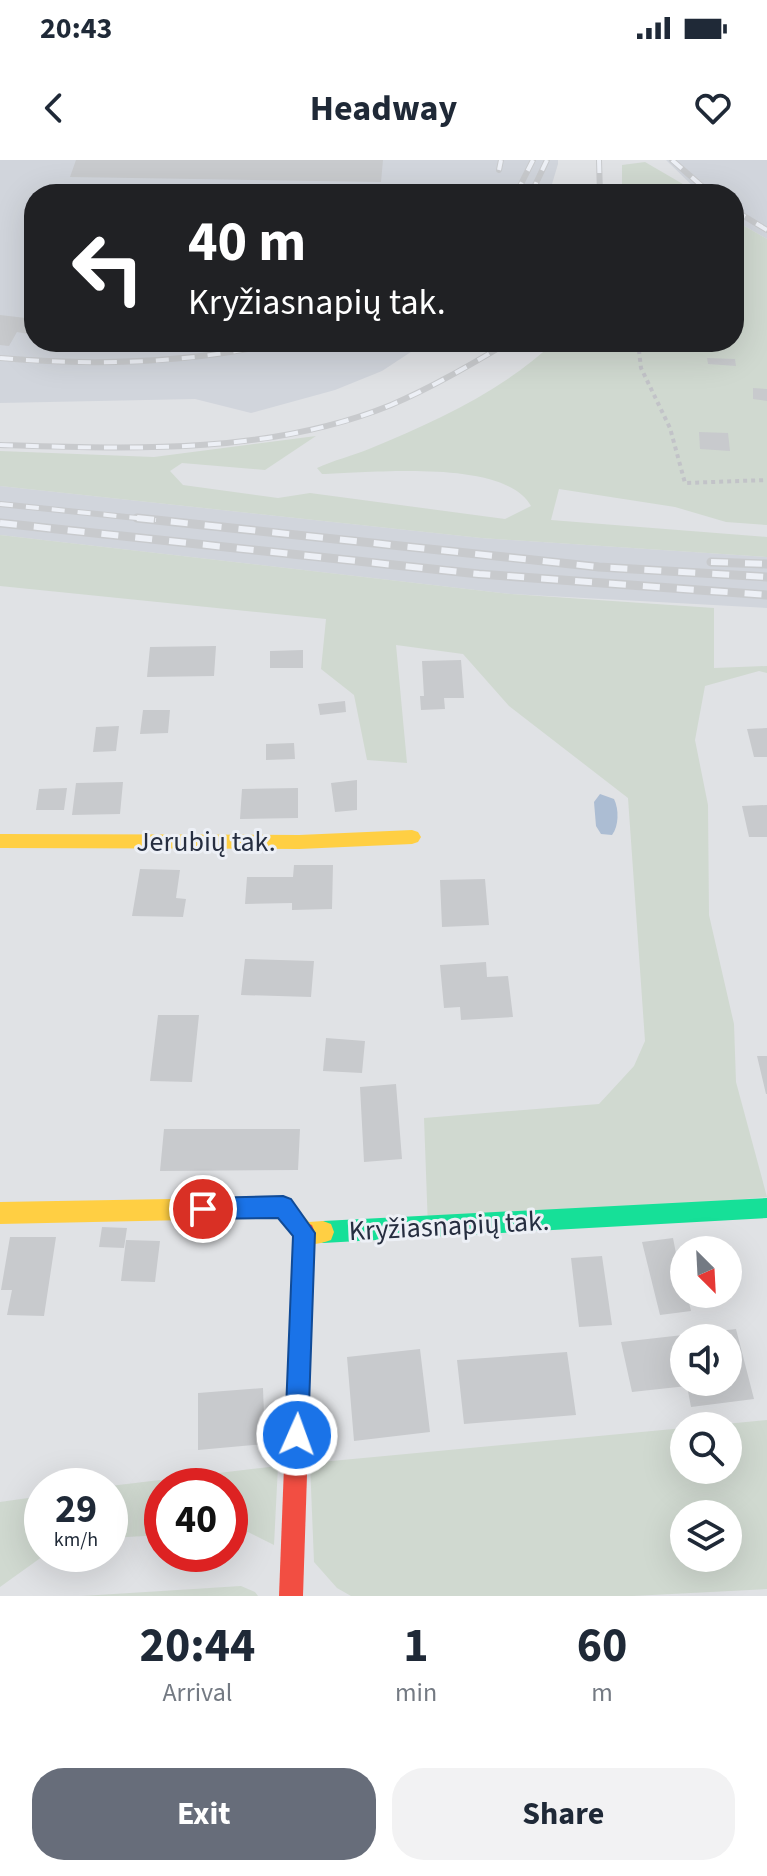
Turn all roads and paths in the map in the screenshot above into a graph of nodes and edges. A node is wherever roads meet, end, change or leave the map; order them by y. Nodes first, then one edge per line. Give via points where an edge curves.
1 (640, 352) edge
2 (767, 480) edge
3 (412, 837) dead end
4 (0, 841) edge
5 (767, 1208) edge
6 (0, 1213) edge
7 (304, 1233) junction
8 (291, 1596) edge

1 - 2 path via 644,382 663,410 685,483
3 - 4 street, Jerubių tak.
5 - 7 street, Kryžiasnapių tak.
6 - 7 street via 283,1207
7 - 8 street

